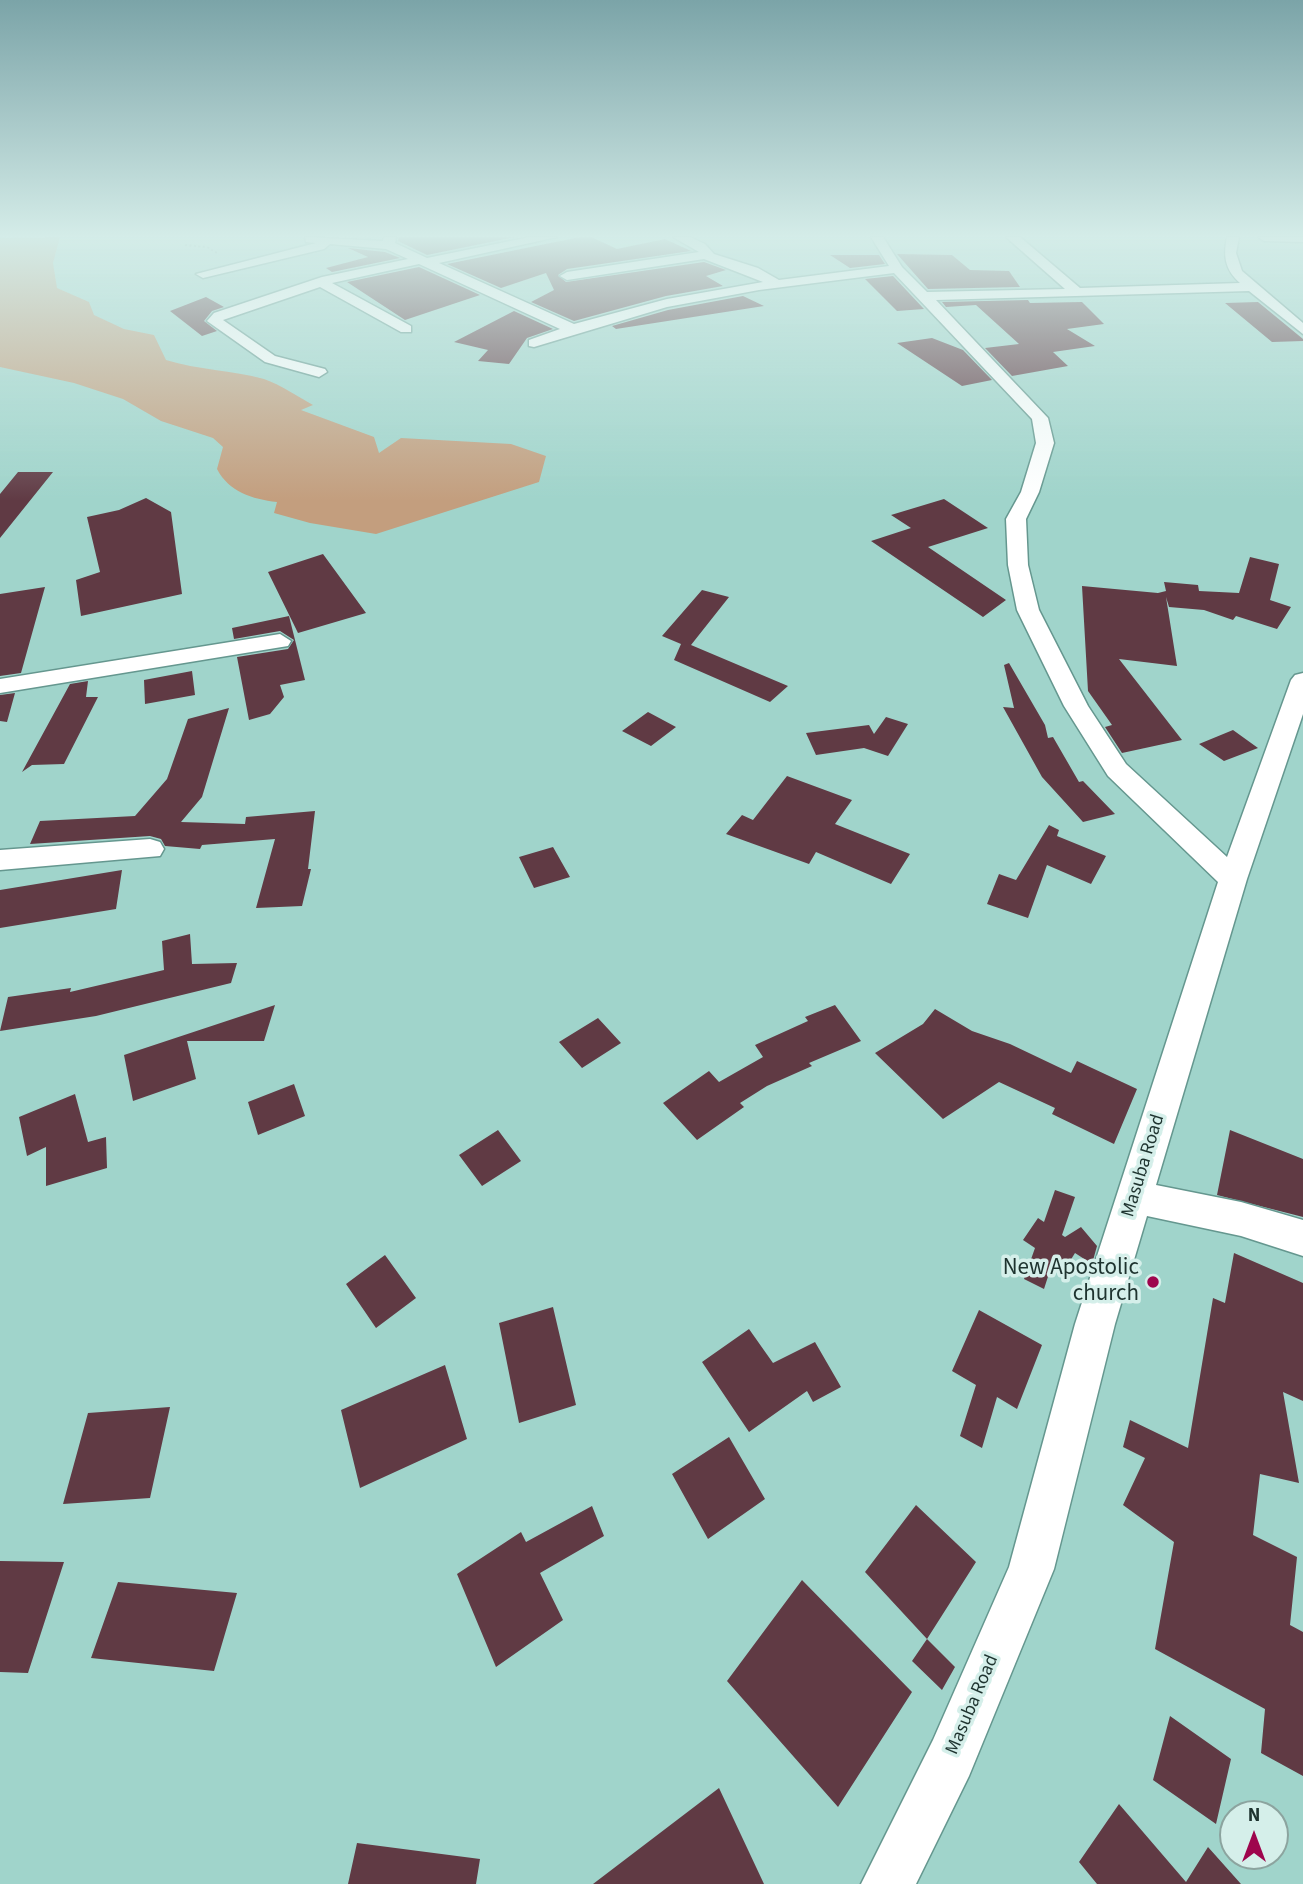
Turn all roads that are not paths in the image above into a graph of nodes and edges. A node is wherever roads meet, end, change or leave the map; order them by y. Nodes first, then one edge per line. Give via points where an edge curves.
1 (220, 325) edge
2 (398, 325) edge
3 (563, 325) edge
4 (582, 325) edge
5 (950, 325) edge
6 (570, 328) junction
7 (405, 329) dead end
8 (534, 343) dead end
9 (319, 372) dead end
10 (280, 641) dead end
11 (1303, 680) edge
12 (0, 686) edge
13 (150, 849) dead end
14 (0, 860) edge
15 (1233, 879) junction
16 (1134, 1197) junction
17 (1303, 1238) edge
18 (888, 1884) edge

1 - 9 street via 270,359
2 - 7 street
3 - 6 street
4 - 6 street
5 - 15 street via 1040,418 1045,443 1016,519 1018,565 1028,610 1051,661 1117,769
6 - 8 street
10 - 12 street
11 - 15 street, Masuba Road
13 - 14 street
15 - 16 street, Masuba Road
16 - 17 street via 1241,1219
16 - 18 street, Masuba Road via 1095,1324 1031,1569 951,1758

